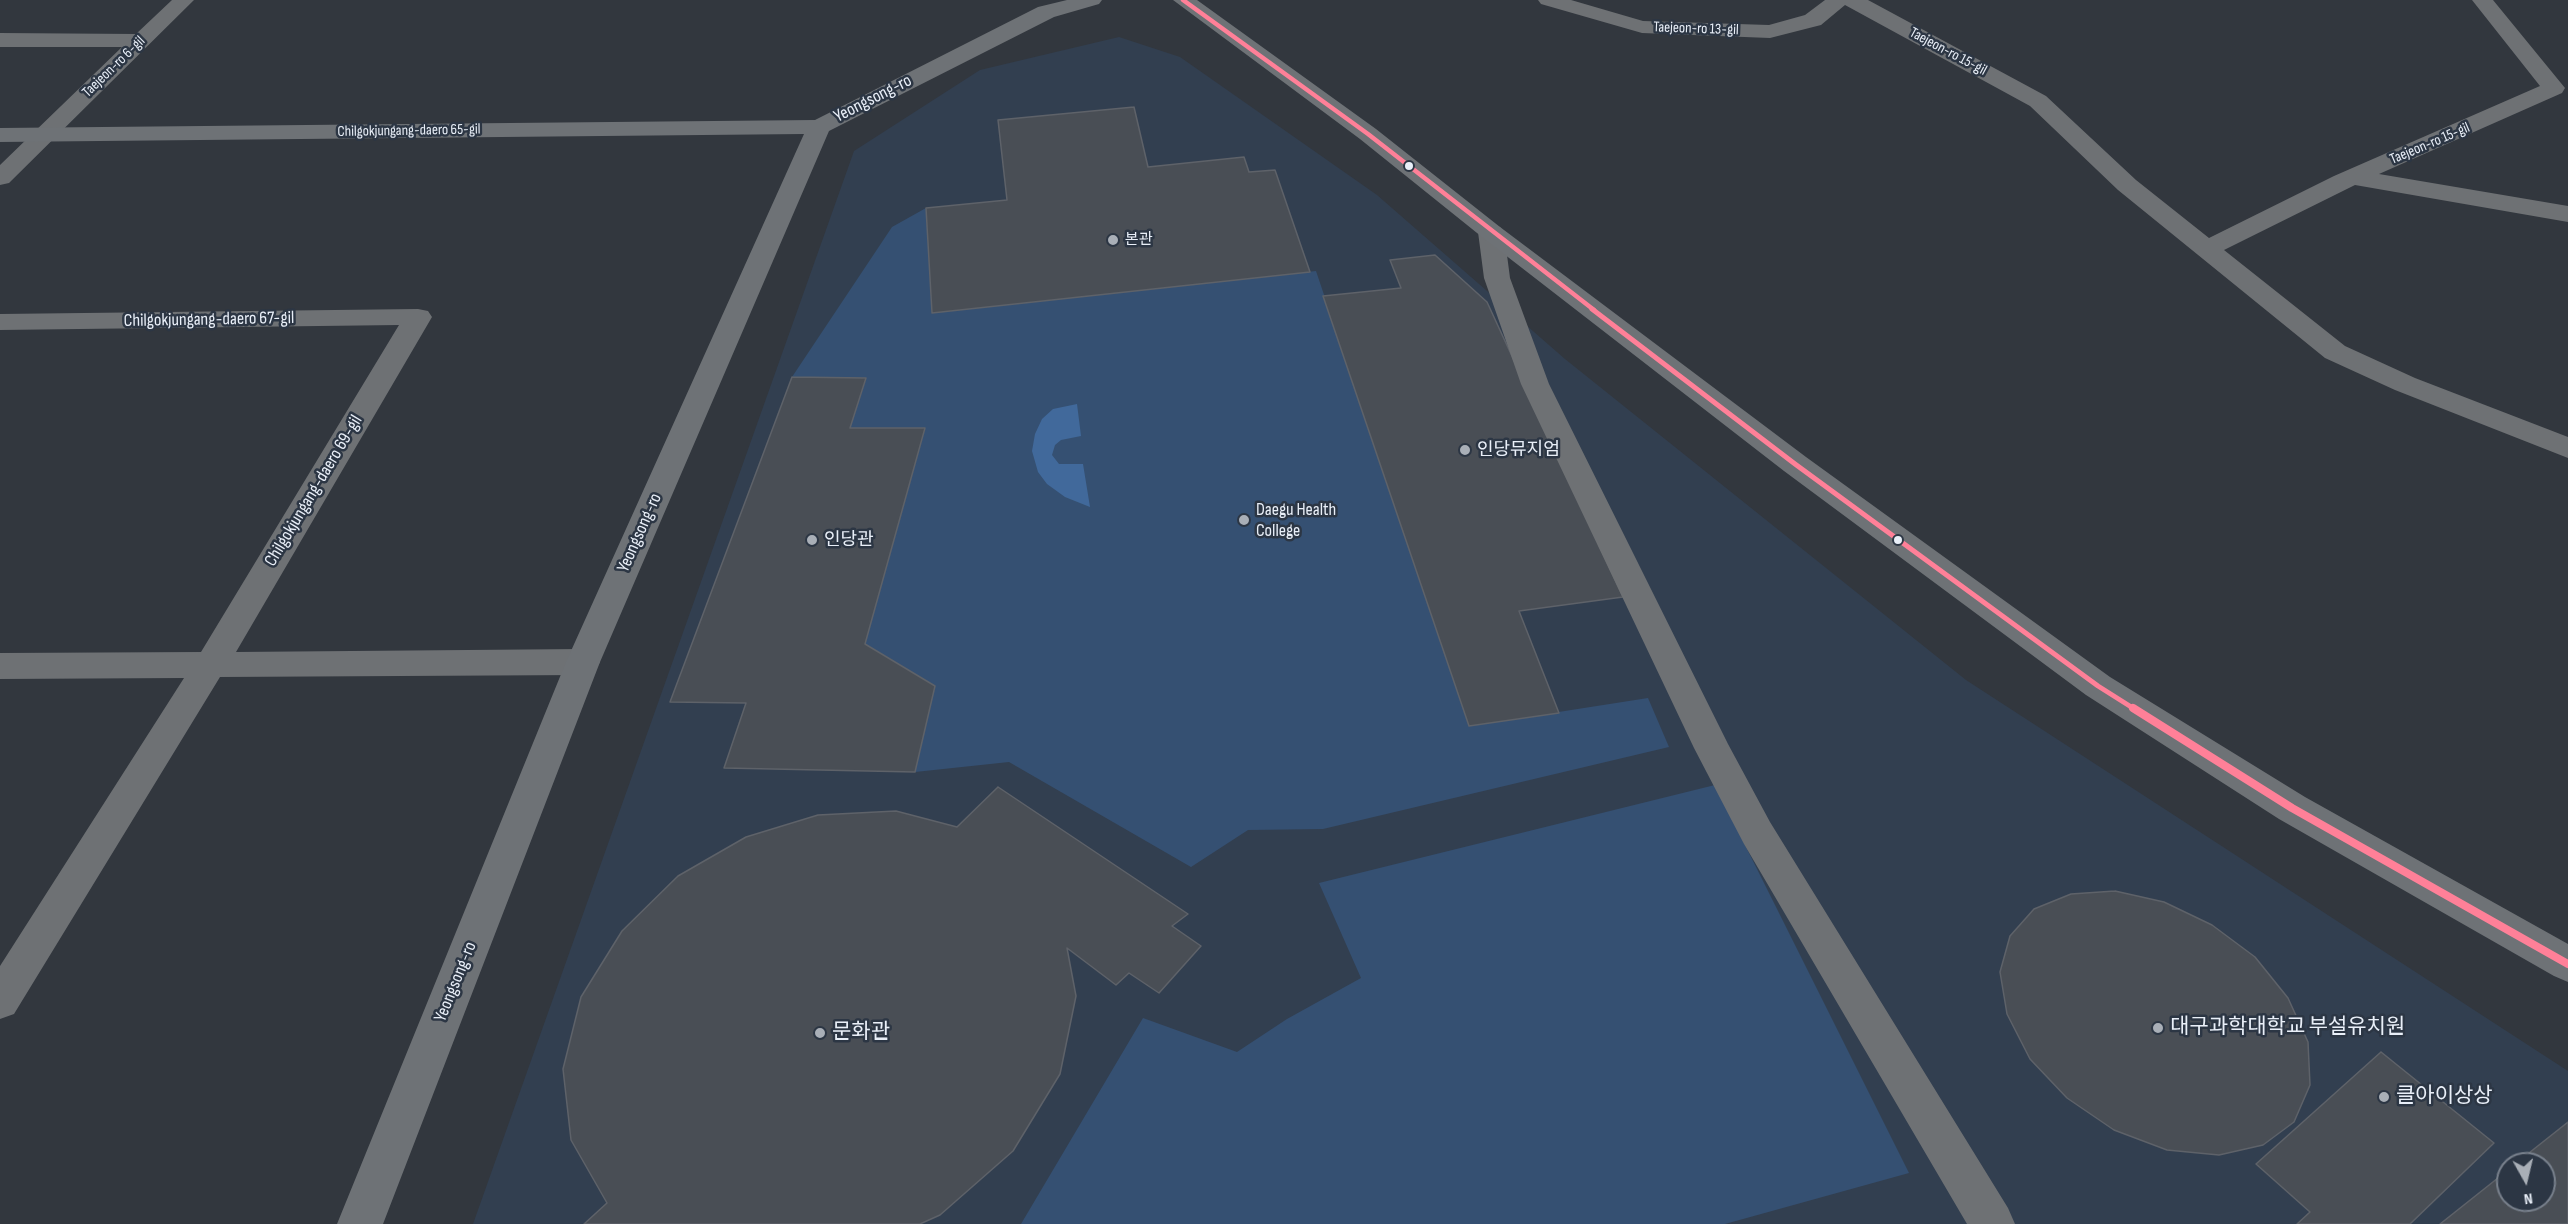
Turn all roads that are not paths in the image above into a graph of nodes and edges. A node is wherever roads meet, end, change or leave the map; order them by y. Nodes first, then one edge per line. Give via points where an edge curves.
1 (184, 0) edge
2 (1092, 0) edge
3 (1183, 0) edge
4 (1548, 0) edge
5 (1838, 0) edge
6 (1852, 0) edge
7 (2482, 0) edge
8 (0, 40) edge
9 (141, 40) junction
10 (819, 127) junction
11 (0, 135) edge
12 (44, 135) junction
13 (2353, 177) junction
14 (0, 178) edge
15 (2568, 213) edge
16 (1491, 232) junction
17 (2205, 250) junction
18 (418, 317) joint
19 (0, 322) edge
20 (2568, 448) edge
21 (583, 662) junction
22 (211, 664) junction
23 (0, 666) edge
24 (2568, 964) edge
25 (0, 1001) edge
26 (360, 1224) edge
27 (1992, 1224) edge

1 - 9 street, Taejeon-ro 6-gil
2 - 10 main road, Yeongsong-ro via 1046,12
3 - 16 main road via 1368,134
4 - 5 street, Taejeon-ro 13-gil via 1642,27 1770,32 1813,20
6 - 17 street, Taejeon-ro 15-gil via 2038,100 2127,185
7 - 13 street, Taejeon-ro 15-gil via 2554,88
8 - 9 street
9 - 12 street, Taejeon-ro 6-gil
10 - 12 main road, Chilgokjungang-daero 65-gil
10 - 21 main road, Yeongsong-ro
11 - 12 main road, Chilgokjungang-daero 65-gil
12 - 14 street, Taejeon-ro 6-gil
13 - 15 street
13 - 17 street, Taejeon-ro 15-gil
16 - 24 main road via 1795,464 2098,686 2292,808
16 - 27 street via 1497,278 1535,384 1712,748 1756,833
17 - 20 street, Taejeon-ro 15-gil via 2335,352
18 - 19 street, Chilgokjungang-daero 67-gil
18 - 22 street, Chilgokjungang-daero 69-gil
21 - 22 street
21 - 26 main road, Yeongsong-ro
22 - 23 street
22 - 25 street, Chilgokjungang-daero 69-gil

